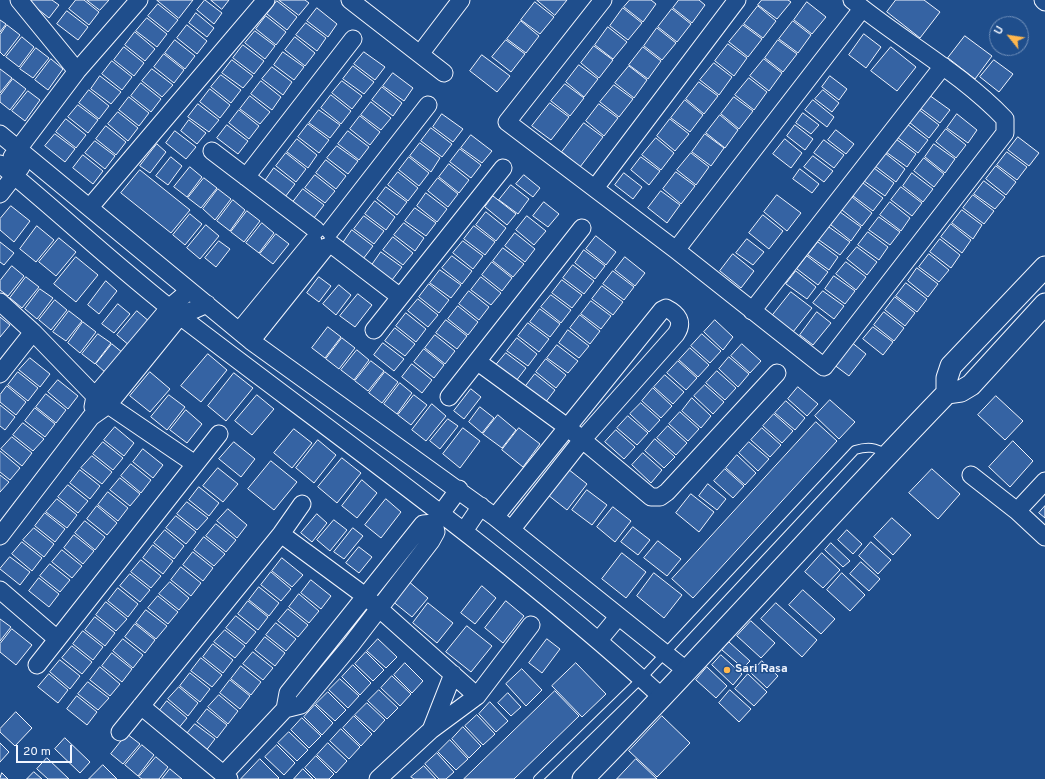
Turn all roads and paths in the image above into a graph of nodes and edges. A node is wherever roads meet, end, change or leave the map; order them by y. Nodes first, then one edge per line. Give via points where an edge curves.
1 (19, 0) edge
2 (139, 0) edge
3 (266, 0) edge
4 (350, 0) edge
5 (461, 0) edge
6 (603, 0) edge
7 (737, 0) edge
8 (857, 4) edge
9 (353, 39) dead end
10 (420, 54) junction
11 (944, 66) junction
12 (77, 71) junction
13 (444, 72) dead end
14 (428, 105) dead end
15 (0, 134) edge
16 (212, 151) dead end
17 (24, 153) junction
18 (503, 168) dead end
19 (6, 169) edge
20 (246, 177) junction
21 (595, 188) junction
22 (0, 194) edge
23 (90, 208) junction
24 (582, 228) dead end
25 (323, 238) junction
26 (676, 250) junction
27 (1045, 267) edge
28 (189, 291) junction
29 (399, 296) junction
30 (0, 302) edge
31 (207, 304) junction
32 (1045, 304) edge
33 (752, 311) junction
34 (175, 312) junction
35 (374, 330) dead end
36 (33, 332) junction
37 (246, 336) junction
38 (478, 362) junction
39 (777, 373) dead end
40 (0, 374) edge
41 (947, 393) junction
42 (448, 398) dead end
43 (102, 400) junction
44 (567, 427) junction
45 (219, 434) dead end
46 (582, 440) junction
47 (888, 455) junction
48 (195, 464) junction
49 (971, 475) dead end
50 (1045, 481) edge
51 (459, 489) junction
52 (302, 504) dead end
53 (481, 506) junction
54 (1017, 511) junction
55 (495, 517) junction
56 (438, 519) junction
57 (511, 530) junction
58 (464, 531) junction
59 (281, 534) junction
60 (0, 536) edge
61 (1045, 537) edge
62 (396, 571) junction
63 (0, 590) edge
64 (365, 596) junction
65 (379, 608) junction
66 (618, 617) junction
67 (531, 625) dead end
68 (336, 633) junction
69 (57, 639) junction
70 (599, 640) junction
71 (351, 645) junction
72 (665, 652) junction
73 (38, 664) dead end
74 (688, 672) junction
75 (453, 674) junction
76 (642, 678) junction
77 (477, 696) junction
78 (663, 698) junction
79 (141, 706) junction
80 (285, 710) junction
81 (431, 730) junction
82 (120, 732) dead end
83 (226, 777) edge
84 (378, 779) edge
85 (538, 779) edge
86 (582, 779) edge

1 - 12 street
2 - 12 street
3 - 23 street
4 - 10 street
5 - 10 street
6 - 21 street via 507,122
7 - 21 street
8 - 11 street
8 - 26 street
9 - 20 street
10 - 13 street
11 - 33 street
11 - 33 street via 1006,119 1005,133 824,367
12 - 17 street
14 - 25 street
15 - 17 street
16 - 20 street
17 - 19 street
17 - 23 street
18 - 29 street
19 - 22 street
19 - 34 street
20 - 25 street
21 - 26 street
23 - 28 street
24 - 38 street
25 - 29 street
25 - 37 street
26 - 33 street
27 - 41 street via 952,366 947,378
28 - 31 street
28 - 34 street
29 - 35 street
30 - 36 street
31 - 34 street
31 - 37 street
32 - 41 street via 971,385 961,391
34 - 43 street
34 - 56 street
36 - 40 street
36 - 43 street
37 - 51 street
38 - 42 street
38 - 44 street
39 - 46 street via 660,498 652,496
41 - 47 street
43 - 48 street
43 - 60 street
44 - 46 street
44 - 46 street via 662,310 666,308 677,315 680,328 676,334
44 - 55 street
45 - 48 street
46 - 57 street
47 - 72 lane via 868,446 855,450
47 - 74 street
48 - 69 street
49 - 54 street
50 - 54 street
51 - 53 street
51 - 56 street
52 - 59 street
53 - 55 street
53 - 58 street
54 - 61 street
55 - 57 street
56 - 58 street
56 - 62 street via 436,532 431,541
57 - 66 street
58 - 70 street
59 - 64 street
59 - 79 street
62 - 64 street
62 - 65 street
63 - 69 street
64 - 65 street
64 - 68 street
65 - 71 street
65 - 75 street
66 - 70 street
66 - 72 street
67 - 77 street
68 - 71 street
68 - 80 street via 288,692
69 - 73 street
70 - 76 street
71 - 80 street via 301,706
72 - 74 street
72 - 76 lane
74 - 78 street
75 - 77 street
75 - 81 street
76 - 78 street
76 - 85 lane
77 - 81 street
78 - 86 street
79 - 82 street
79 - 83 street
80 - 83 street
81 - 84 street

